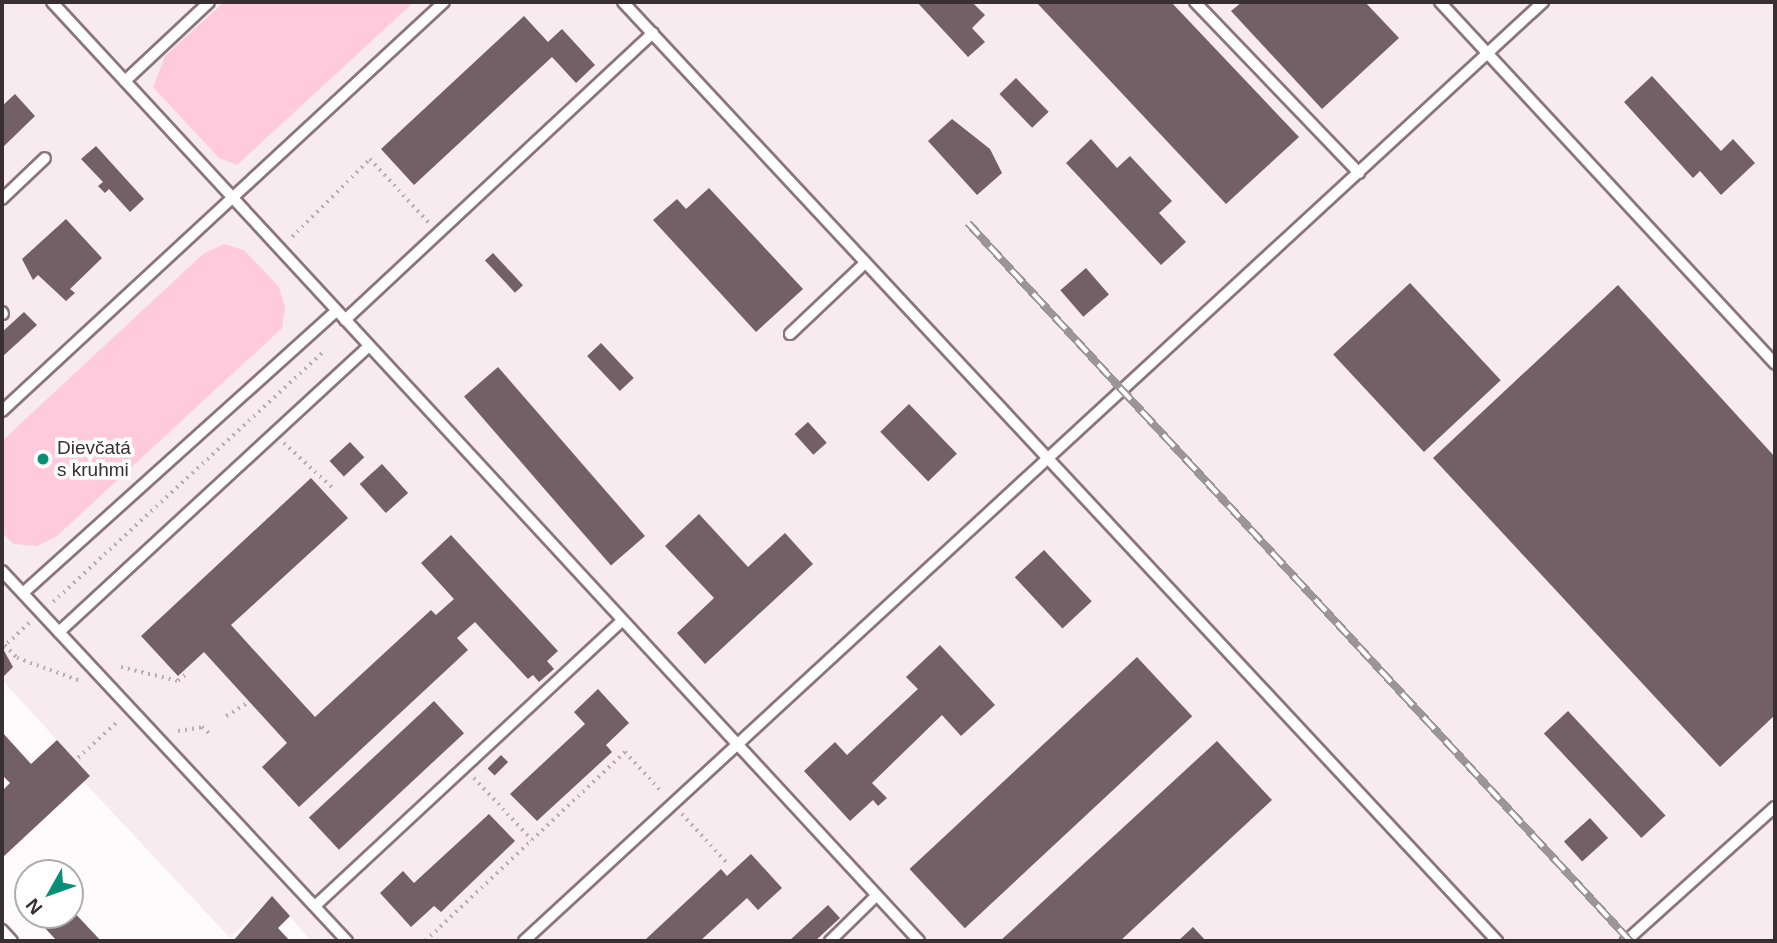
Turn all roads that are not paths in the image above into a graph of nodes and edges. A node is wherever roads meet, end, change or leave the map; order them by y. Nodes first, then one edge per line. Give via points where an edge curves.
1 (52, 2) edge
2 (209, 2) edge
3 (444, 2) edge
4 (623, 2) edge
5 (1195, 2) edge
6 (1440, 2) edge
7 (1543, 2) edge
8 (653, 33) junction
9 (1487, 53) junction
10 (125, 81) junction
11 (45, 158) dead end
12 (1359, 173) junction
13 (232, 198) junction
14 (2, 199) edge
15 (865, 263) junction
16 (336, 311) junction
17 (345, 320) junction
18 (790, 334) dead end
19 (369, 346) junction
20 (1775, 364) edge
21 (2, 411) edge
22 (1049, 462) junction
23 (2, 571) edge
24 (23, 593) junction
25 (622, 621) junction
26 (59, 632) junction
27 (739, 747) junction
28 (1775, 807) edge
29 (876, 896) junction
30 (315, 906) junction
31 (2, 930) edge
32 (12, 941) edge
33 (347, 941) edge
34 (524, 941) edge
35 (830, 941) edge
36 (919, 941) edge
37 (1497, 941) edge
38 (1626, 941) edge

1 - 10 lane
2 - 10 lane
3 - 13 lane
4 - 8 lane
5 - 12 lane
6 - 9 lane
7 - 9 lane
8 - 15 lane
8 - 17 lane
9 - 12 lane
9 - 20 lane
10 - 13 lane
11 - 14 lane
12 - 22 lane
13 - 16 lane
13 - 21 lane
15 - 18 lane
15 - 22 lane
16 - 17 lane
16 - 24 lane
17 - 19 lane
19 - 25 lane
19 - 26 lane
22 - 27 lane
22 - 37 lane
23 - 24 lane
24 - 26 lane
25 - 27 lane
25 - 30 lane
26 - 30 lane
27 - 29 lane
27 - 34 lane
28 - 38 lane
29 - 35 lane
29 - 36 lane
30 - 33 lane
31 - 32 lane

